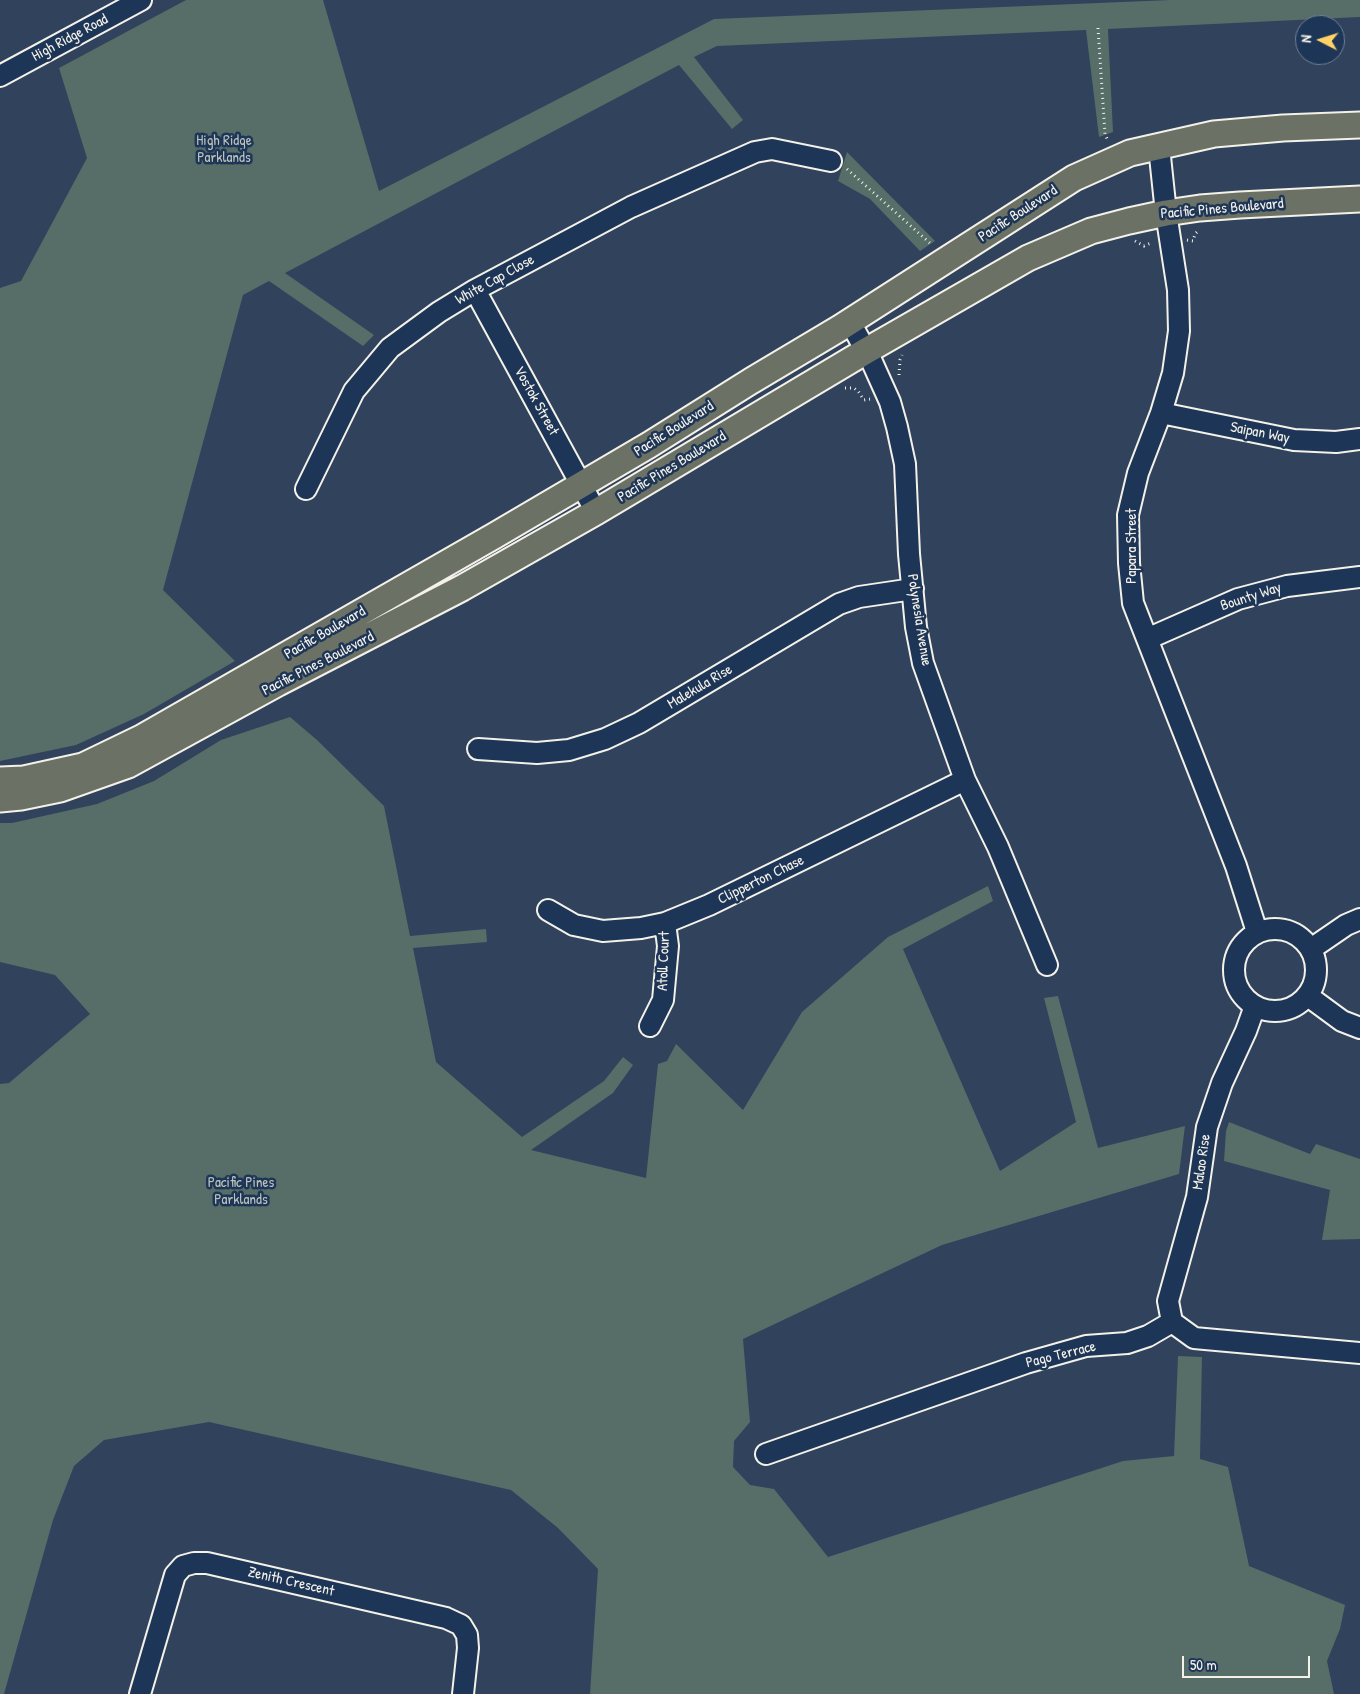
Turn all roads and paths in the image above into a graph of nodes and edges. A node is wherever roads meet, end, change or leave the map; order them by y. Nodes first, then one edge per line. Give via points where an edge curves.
1 (141, 0) edge
2 (1098, 28) dead end
3 (0, 76) edge
4 (1360, 125) edge
5 (1159, 147) junction
6 (1115, 160) junction
7 (831, 161) joint
8 (1360, 200) edge
9 (1166, 213) junction
10 (1129, 240) dead end
11 (1151, 243) dead end
12 (943, 262) junction
13 (475, 290) junction
14 (850, 322) junction
15 (908, 349) dead end
16 (866, 351) junction
17 (900, 376) dead end
18 (1161, 413) junction
19 (1360, 439) edge
20 (582, 485) junction
21 (306, 489) dead end
22 (596, 512) junction
23 (1360, 578) edge
24 (913, 589) junction
25 (1148, 638) junction
26 (478, 749) dead end
27 (0, 780) edge
28 (965, 780) junction
29 (0, 799) edge
30 (548, 910) dead end
31 (1360, 919) edge
32 (665, 922) junction
33 (1257, 932) junction
34 (1311, 949) junction
35 (1047, 965) dead end
36 (1308, 996) junction
37 (1254, 1006) junction
38 (650, 1026) dead end
39 (1360, 1028) edge
40 (1172, 1322) junction
41 (1360, 1353) edge
42 (766, 1454) dead end
43 (140, 1694) edge
44 (463, 1694) edge

1 - 3 street, High Ridge Road
2 - 6 path via 1105,134
4 - 5 main road, Pacific Boulevard via 1214,134
5 - 6 main road, Pacific Boulevard
5 - 9 street, Papara Street
6 - 12 main road, Pacific Boulevard via 1074,178
7 - 12 path via 848,170 876,195 931,245
7 - 13 street, White Cap Close via 772,149 755,152 631,207
8 - 9 main road, Pacific Pines Boulevard via 1240,205
9 - 16 main road, Pacific Pines Boulevard via 1091,231 1028,258
9 - 18 street, Papara Street via 1178,290 1179,331 1173,373
10 - 11 path via 1144,246
12 - 14 main road, Pacific Boulevard
13 - 20 street, Vostok Street
13 - 21 street, White Cap Close via 390,348 354,391
14 - 16 street, Polynesia Avenue
14 - 20 main road, Pacific Boulevard
15 - 17 path via 900,360
16 - 22 main road, Pacific Pines Boulevard
16 - 24 street, Polynesia Avenue via 890,402 905,464
18 - 19 street, Saipan Way via 1294,440 1336,442
18 - 25 street, Papara Street via 1138,473 1128,515 1134,603
20 - 22 street, Vostok Street
20 - 27 main road, Pacific Boulevard via 141,738 83,766 24,779
22 - 29 main road, Pacific Pines Boulevard via 462,588 128,765 60,789
23 - 25 street, Bounty Way via 1287,586 1238,599
24 - 26 street, Malekula Rise via 859,597 839,604 605,740 569,750 537,753
24 - 28 street, Polynesia Avenue via 916,627 924,663
25 - 33 street, Papara Street via 1236,866
28 - 32 street, Clipperton Chase via 709,905
28 - 35 street, Polynesia Avenue via 998,847
30 - 32 street, Clipperton Chase via 574,925 603,931
31 - 34 street
32 - 38 street, Atoll Court via 668,946 663,1000
33 - 34 street via 1272,928 1287,930 1301,937
33 - 37 street via 1237,953 1234,968 1236,983
34 - 36 street via 1317,973
36 - 37 street via 1283,1010 1268,1011
36 - 39 street via 1342,1021
37 - 40 street, Malao Rise via 1207,1127 1197,1198 1168,1301
40 - 41 street via 1194,1338
40 - 42 street, Pago Terrace via 1148,1336 1127,1343 1086,1346 1026,1363
43 - 44 street, Zenith Crescent via 176,1575 183,1566 208,1563 446,1618 461,1625 467,1635 468,1648

